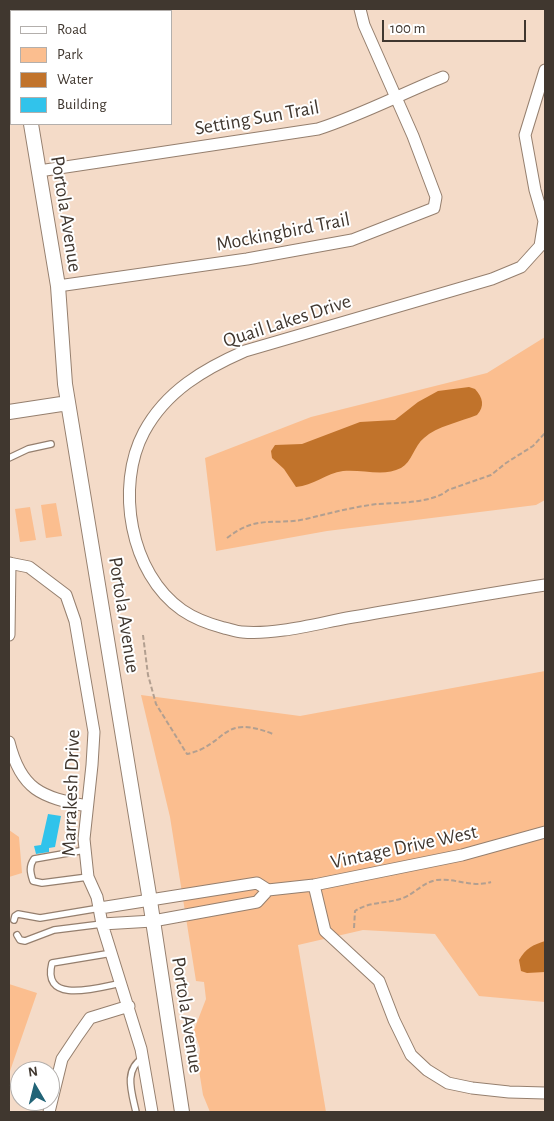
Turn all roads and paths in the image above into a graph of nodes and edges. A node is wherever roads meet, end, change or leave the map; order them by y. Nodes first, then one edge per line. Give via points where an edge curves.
1 (360, 9) edge
2 (545, 70) edge
3 (443, 77) dead end
4 (395, 96) junction
5 (31, 125) edge
6 (39, 171) junction
7 (58, 286) junction
8 (68, 403) junction
9 (9, 412) edge
10 (545, 434) edge
11 (51, 444) dead end
12 (9, 458) edge
13 (227, 538) dead end
14 (10, 563) edge
15 (545, 585) edge
16 (9, 634) edge
17 (143, 636) dead end
18 (273, 734) dead end
19 (9, 742) edge
20 (87, 806) junction
21 (545, 832) edge
22 (86, 850) junction
23 (88, 877) junction
24 (491, 882) dead end
25 (314, 885) junction
26 (268, 890) junction
27 (150, 901) junction
28 (100, 908) junction
29 (14, 920) dead end
30 (153, 921) junction
31 (102, 924) junction
32 (354, 928) dead end
33 (16, 935) dead end
34 (112, 953) junction
35 (122, 983) junction
36 (129, 1006) junction
37 (143, 1058) junction
38 (545, 1092) edge
39 (50, 1112) edge
40 (136, 1112) edge
41 (152, 1112) edge
42 (182, 1112) edge

1 - 4 street
2 - 15 street, Quail Lakes Drive via 525,135 544,221 540,246 521,268 245,350 215,364 188,381 156,414 136,452 129,494 142,559 159,587 181,610 197,619 242,632 287,629
3 - 4 street, Setting Sun Trail
4 - 6 street, Setting Sun Trail via 357,117 318,129
4 - 7 street, Mockingbird Trail via 436,196 434,208 352,240 247,259
5 - 6 street, Portola Avenue
6 - 7 street, Portola Avenue
7 - 8 street, Portola Avenue
8 - 9 street
8 - 27 street, Portola Avenue
10 - 13 path via 491,475 444,494 325,513 306,519 261,522 242,527
11 - 12 lane via 28,449
14 - 16 street
14 - 20 street, Marrakesh Drive via 29,567 66,595 94,732
17 - 18 path via 156,704 187,754 204,748 240,726
19 - 20 street via 15,766 36,790 56,800
20 - 22 street, Marrakesh Drive
21 - 25 street, Vintage Drive West via 462,855
22 - 23 street, Marrakesh Drive
22 - 23 lane via 34,859 30,864 30,874 33,881 42,883
23 - 28 street, Marrakesh Drive
24 - 32 path via 473,885 437,880 425,883 400,899 362,906 355,911
25 - 26 street, Vintage Drive West
25 - 38 street via 325,931 379,981 411,1055 427,1070 448,1083 472,1088
26 - 27 street, Vintage Drive West via 257,883
26 - 30 street, Vintage Drive West via 257,902
27 - 28 street, Vintage Drive West
27 - 30 street, Portola Avenue
28 - 29 lane via 40,918 18,914
28 - 31 street, Marrakesh Drive
30 - 31 street, Vintage Drive West
30 - 42 street, Portola Avenue
31 - 33 lane via 54,930 25,941
31 - 34 street, Marrakesh Drive
34 - 35 street, Marrakesh Drive
34 - 35 lane via 52,963 50,969 54,985 61,990 78,991
35 - 36 street, Marrakesh Drive
36 - 37 street, Marrakesh Drive
36 - 39 street via 90,1018 62,1059
37 - 40 lane via 134,1063 129,1075
37 - 41 street, Marrakesh Drive

